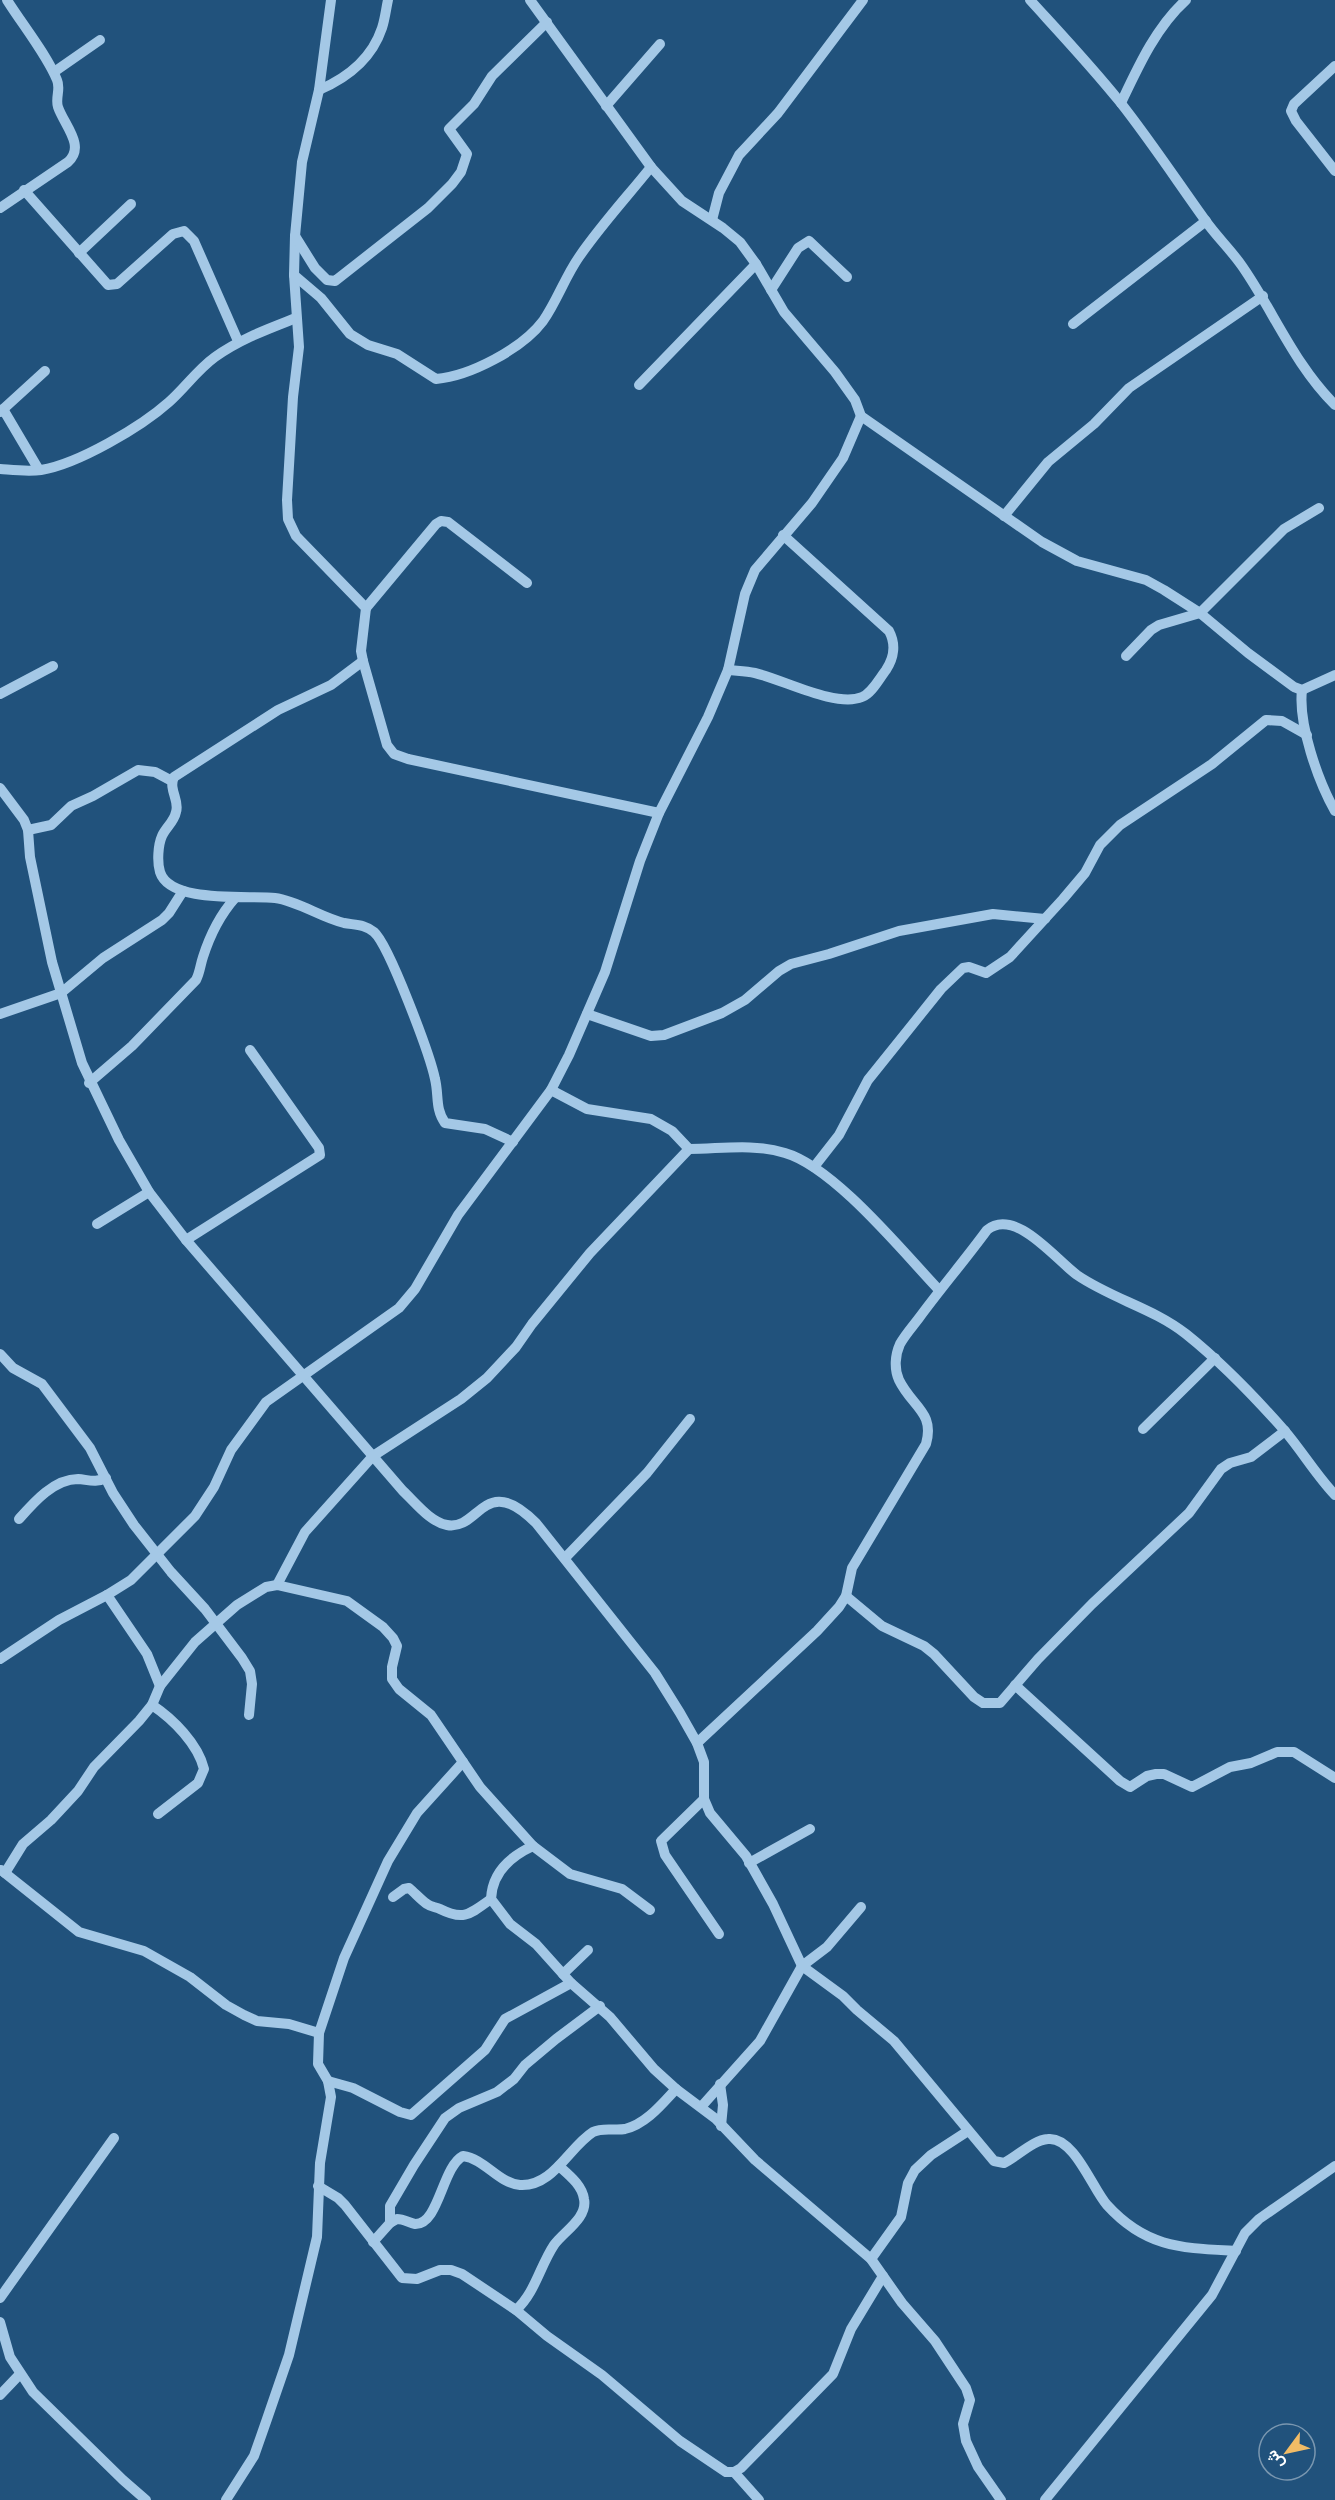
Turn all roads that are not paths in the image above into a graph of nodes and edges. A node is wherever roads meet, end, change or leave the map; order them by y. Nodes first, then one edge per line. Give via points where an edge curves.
1 (7, 0) edge
2 (331, 0) edge
3 (388, 0) edge
4 (530, 0) edge
5 (863, 0) edge
6 (1030, 0) edge
7 (1186, 0) edge
8 (0, 7) edge
9 (547, 22) junction
10 (100, 40) dead end
11 (660, 44) dead end
12 (1335, 66) edge
13 (54, 72) junction
14 (319, 90) junction
15 (1121, 103) junction
16 (606, 106) junction
17 (651, 167) junction
18 (1335, 171) edge
19 (24, 190) junction
20 (131, 204) dead end
21 (0, 208) edge
22 (712, 220) junction
23 (1206, 221) junction
24 (295, 236) junction
25 (79, 254) junction
26 (756, 264) junction
27 (294, 275) junction
28 (847, 277) dead end
29 (771, 290) junction
30 (1263, 296) junction
31 (296, 318) junction
32 (1073, 324) dead end
33 (238, 341) junction
34 (45, 371) dead end
35 (639, 385) dead end
36 (1335, 405) edge
37 (1, 410) edge
38 (861, 416) junction
39 (0, 469) edge
40 (39, 470) junction
41 (1319, 508) dead end
42 (1004, 516) junction
43 (783, 536) junction
44 (527, 583) dead end
45 (366, 608) junction
46 (1200, 613) junction
47 (1126, 656) dead end
48 (363, 661) junction
49 (53, 666) dead end
50 (728, 670) junction
51 (1335, 675) edge
52 (1302, 690) junction
53 (0, 694) edge
54 (1307, 735) junction
55 (172, 781) junction
56 (0, 788) edge
57 (1335, 811) edge
58 (659, 813) junction
59 (28, 830) junction
60 (183, 891) junction
61 (235, 898) junction
62 (1044, 919) junction
63 (61, 993) junction
64 (0, 1014) edge
65 (587, 1014) junction
66 (250, 1050) dead end
67 (89, 1083) junction
68 (551, 1090) junction
69 (513, 1142) junction
70 (688, 1149) junction
71 (814, 1167) junction
72 (149, 1192) junction
73 (97, 1224) dead end
74 (186, 1240) junction
75 (939, 1290) junction
76 (0, 1353) edge
77 (1215, 1358) junction
78 (304, 1375) junction
79 (690, 1419) dead end
80 (1143, 1429) dead end
81 (1285, 1431) junction
82 (373, 1456) junction
83 (106, 1478) junction
84 (1335, 1495) edge
85 (20, 1519) dead end
86 (157, 1554) junction
87 (565, 1558) junction
88 (277, 1585) junction
89 (107, 1595) junction
90 (846, 1596) junction
91 (216, 1624) junction
92 (0, 1659) edge
93 (1015, 1685) junction
94 (160, 1686) junction
95 (152, 1705) junction
96 (249, 1715) dead end
97 (698, 1743) junction
98 (463, 1762) junction
99 (1335, 1778) edge
100 (704, 1799) junction
101 (158, 1814) dead end
102 (810, 1829) dead end
103 (532, 1846) junction
104 (749, 1863) junction
105 (2, 1871) edge
106 (393, 1898) dead end
107 (491, 1899) junction
108 (861, 1907) dead end
109 (650, 1910) dead end
110 (719, 1934) dead end
111 (588, 1950) dead end
112 (802, 1966) junction
113 (563, 1974) junction
114 (571, 1983) junction
115 (600, 2006) junction
116 (319, 2033) junction
117 (328, 2081) junction
118 (720, 2084) junction
119 (676, 2089) junction
120 (700, 2107) junction
121 (721, 2126) junction
122 (968, 2131) junction
123 (114, 2138) dead end
124 (559, 2166) junction
125 (1335, 2166) edge
126 (318, 2186) junction
127 (390, 2223) junction
128 (373, 2242) junction
129 (1236, 2251) junction
130 (871, 2259) junction
131 (883, 2276) junction
132 (0, 2298) edge
133 (516, 2310) junction
134 (0, 2322) edge
135 (20, 2374) junction
136 (0, 2395) edge
137 (734, 2472) junction
138 (146, 2500) edge
139 (226, 2500) edge
140 (759, 2500) edge
141 (1001, 2500) edge
142 (1045, 2500) edge

1 - 8 street
1 - 13 street
2 - 14 street
3 - 14 street via 374,47 361,63
4 - 9 street
5 - 22 street via 778,113 739,154 719,193
6 - 15 street
7 - 15 street via 1162,28
9 - 16 street
9 - 24 street via 492,76 474,104 449,129 467,157 452,184 428,208 335,281 327,280 315,268
10 - 13 street
11 - 16 street
12 - 18 street via 1291,111
13 - 19 street via 59,87 57,104 76,146 75,155
14 - 24 street via 302,162
15 - 23 street
16 - 17 street
17 - 22 street via 682,201
17 - 27 street via 599,230 531,334 462,375 436,379 397,354 368,345 350,334 321,298
19 - 21 street
19 - 25 street
20 - 25 street
22 - 26 street via 740,242
23 - 30 street
23 - 32 street
24 - 27 street
25 - 33 street via 99,277 113,286 173,234 184,231 194,241
26 - 29 street
26 - 35 street
27 - 31 street
28 - 29 street via 809,241 798,248
29 - 38 street via 784,312 855,400
30 - 36 street via 1314,384
30 - 42 street via 1129,388 1048,462
31 - 33 street
31 - 45 street via 299,346 288,519 296,536
33 - 40 street via 204,366 142,424 57,466
34 - 37 street
37 - 40 street
38 - 42 street
38 - 43 street via 843,458
39 - 40 street
41 - 46 street via 1284,529
42 - 46 street via 1077,561 1146,580
43 - 50 street via 755,570 745,594
43 - 50 street via 889,631 894,644 889,666 865,695 844,699 755,673
44 - 45 street via 448,522 441,521
45 - 48 street
46 - 47 street via 1159,625
46 - 52 street via 1248,653
48 - 55 street via 331,684 278,710
48 - 58 street via 387,745 394,754
49 - 53 street
50 - 58 street
51 - 52 street
52 - 54 street
54 - 57 street
54 - 62 street via 1282,721 1266,720 1212,764 1120,825
55 - 59 street via 155,772 138,770 70,806 55,823
55 - 60 street via 176,815 160,843 159,870 175,889
56 - 59 street
58 - 65 street via 618,937
59 - 63 street via 39,902
60 - 61 street
60 - 63 street via 162,920 103,958
61 - 67 street via 219,918 196,980
61 - 69 street via 276,898 373,931 418,1028 435,1080 439,1115 445,1123 485,1130
62 - 65 street via 993,914 900,931 791,964 745,1000 664,1035 651,1036
62 - 71 street via 995,968 983,973 963,968 941,989 868,1080 839,1135
63 - 64 street
63 - 67 street
65 - 68 street
66 - 74 street via 319,1148 320,1155
67 - 72 street
68 - 69 street
68 - 70 street via 587,1109 651,1119 672,1131
69 - 78 street via 458,1215 416,1289 399,1308
70 - 71 street via 748,1146 787,1153
70 - 82 street via 590,1253 487,1378 462,1399
71 - 75 street via 860,1206
72 - 73 street
72 - 74 street
74 - 78 street
75 - 77 street via 987,1230 994,1224 1005,1224 1034,1238 1100,1289 1169,1322
75 - 90 street via 900,1344 895,1365 898,1378 929,1424 926,1444 852,1568
76 - 83 street via 13,1368 42,1384 90,1448
77 - 80 street
77 - 81 street
78 - 82 street
78 - 86 street via 266,1402 231,1450 195,1516
79 - 87 street via 647,1473
81 - 84 street
81 - 93 street via 1251,1457 1221,1469 1189,1513 1092,1604
82 - 87 street via 403,1491 438,1522 458,1524 490,1504 510,1504 524,1511
82 - 88 street via 305,1532
83 - 85 street via 97,1482 67,1480 42,1496
83 - 86 street
86 - 89 street via 131,1580
86 - 91 street
87 - 97 street via 655,1673
88 - 91 street via 252,1594
88 - 98 street via 347,1601 383,1626 397,1646 392,1679 432,1715
89 - 92 street via 59,1620
89 - 94 street via 147,1654
90 - 93 street via 882,1626 924,1646 983,1703 1000,1703
90 - 97 street via 817,1630
91 - 94 street via 195,1642
91 - 96 street via 249,1671
93 - 99 street via 1130,1787 1156,1774 1196,1786 1218,1771 1287,1750
94 - 95 street
95 - 101 street via 173,1722 204,1769 198,1783
95 - 105 street
97 - 100 street via 704,1762
98 - 103 street
98 - 116 street via 417,1813 388,1862 344,1958
100 - 104 street via 710,1813
100 - 110 street via 661,1841
102 - 104 street
103 - 107 street via 516,1854 498,1873
103 - 109 street via 570,1874 622,1889
104 - 112 street
105 - 116 street via 79,1932 144,1951 257,2021 289,2024
106 - 107 street via 409,1888 428,1905 459,1916
107 - 113 street via 510,1924 548,1955
108 - 112 street via 827,1947
111 - 113 street
112 - 118 street via 760,2041
112 - 122 street via 894,2041
113 - 114 street
114 - 115 street
114 - 117 street via 505,2019 485,2050 411,2115
115 - 119 street
115 - 127 street via 497,2092 445,2118 390,2206
116 - 117 street via 318,2064
117 - 126 street via 331,2097
118 - 120 street
118 - 121 street
119 - 120 street
119 - 124 street via 638,2124 595,2131
120 - 121 street
121 - 130 street
122 - 129 street via 1000,2163 1048,2139 1060,2142 1076,2157 1108,2208 1146,2236 1167,2245
122 - 130 street via 915,2170 901,2217
123 - 132 street
124 - 127 street via 544,2178 520,2185 506,2181 472,2157 463,2156 451,2167 428,2218 416,2224 404,2219
124 - 133 street via 581,2191 584,2210 554,2244 528,2296
125 - 129 street via 1259,2219 1245,2232
126 - 128 street via 338,2198
126 - 139 street via 317,2237 289,2355 254,2456
127 - 128 street
128 - 133 street via 402,2278 417,2279 451,2270
129 - 142 street via 1212,2295
130 - 131 street
131 - 137 street via 851,2329 833,2374
131 - 141 street via 935,2341 966,2388 970,2400 963,2424 966,2441
133 - 137 street via 680,2441 726,2472
134 - 135 street via 10,2357
135 - 136 street
135 - 138 street via 67,2427
137 - 140 street

